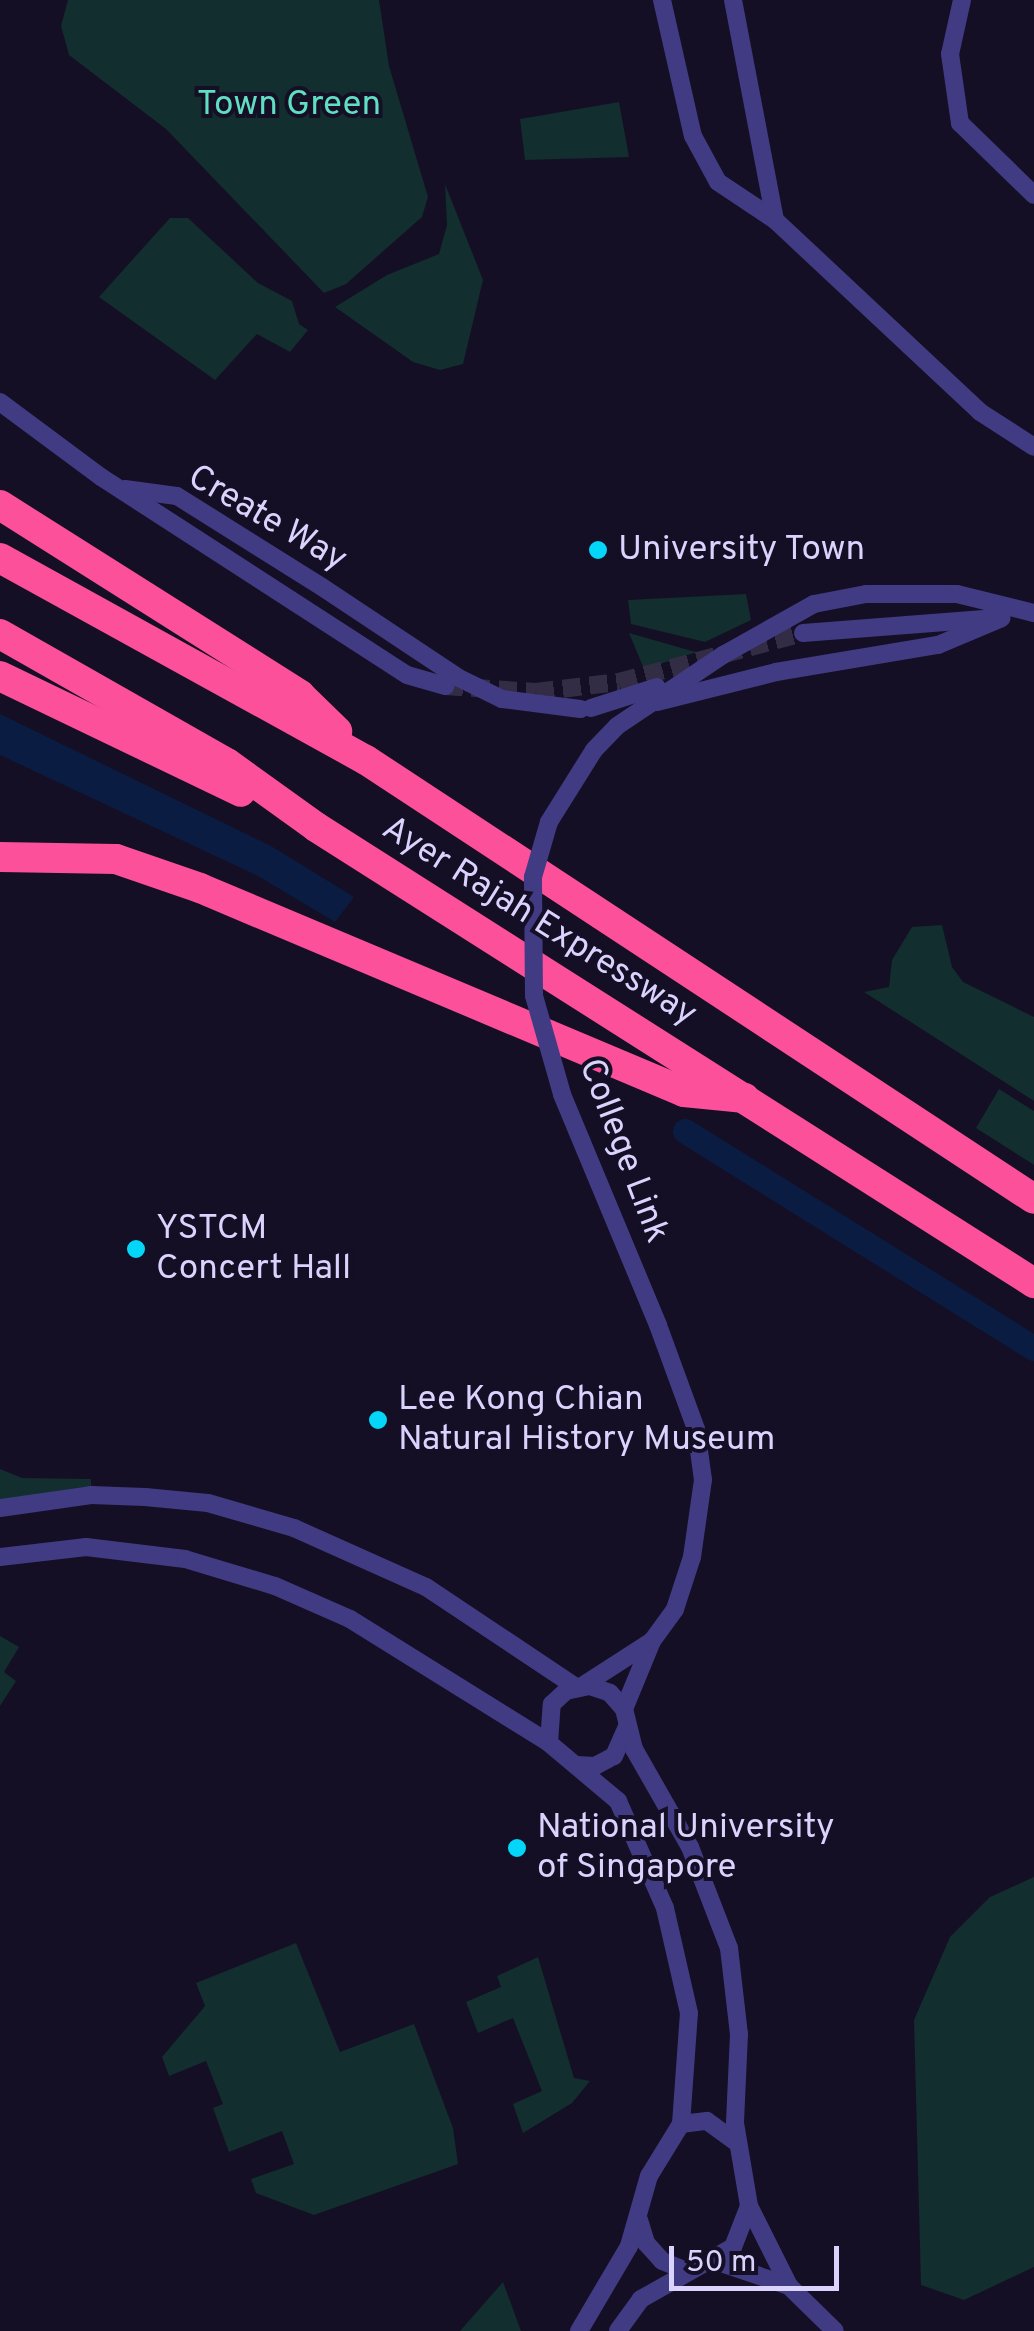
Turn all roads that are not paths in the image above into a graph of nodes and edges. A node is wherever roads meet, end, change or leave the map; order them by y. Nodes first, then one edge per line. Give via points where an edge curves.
1 (662, 0) edge
2 (732, 0) edge
3 (962, 0) edge
4 (1034, 195) edge
5 (775, 220) junction
6 (0, 402) edge
7 (1034, 447) edge
8 (120, 488) junction
9 (0, 505) edge
10 (0, 558) edge
11 (1034, 615) edge
12 (1002, 618) junction
13 (0, 634) edge
14 (803, 634) tunnel mouth
15 (723, 654) junction
16 (0, 676) edge
17 (444, 686) tunnel mouth
18 (646, 704) junction
19 (366, 760) junction
20 (316, 827) junction
21 (0, 857) edge
22 (745, 1098) junction
23 (1034, 1199) edge
24 (1034, 1283) edge
25 (0, 1508) edge
26 (0, 1556) edge
27 (652, 1641) junction
28 (579, 1687) junction
29 (625, 1718) junction
30 (548, 1742) junction
31 (563, 1760) junction
32 (681, 2124) junction
33 (738, 2144) junction
34 (749, 2206) junction
35 (639, 2220) junction
36 (715, 2261) junction
37 (684, 2270) junction
38 (789, 2286) junction
39 (579, 2331) edge
40 (618, 2331) edge
41 (835, 2331) edge

1 - 5 street via 693,136 718,182
2 - 5 street
3 - 4 street via 950,54 960,123
5 - 7 street via 980,412
6 - 8 street
8 - 15 street, Create Way, bridge via 177,496 502,699 585,708 644,693
8 - 17 street, Create Way via 406,675
9 - 19 highway via 300,695
10 - 19 highway, Ayer Rajah Expressway
11 - 12 street
11 - 15 street, College Link via 957,594 866,594 814,604
12 - 14 street
12 - 18 street, bridge via 954,640
13 - 20 highway, Ayer Rajah Expressway via 226,763
15 - 18 street, College Link, bridge
16 - 20 highway
18 - 27 street, College Link, bridge via 574,775 549,822 533,876 530,922 534,996 562,1094 673,1357 696,1429 703,1480 692,1557 674,1609
19 - 23 highway, Ayer Rajah Expressway
20 - 22 highway, Ayer Rajah Expressway
21 - 22 highway via 116,859 200,888 694,1096
22 - 24 highway, Ayer Rajah Expressway
25 - 28 street via 91,1495 145,1497 208,1504 294,1528 426,1587
26 - 30 street via 86,1547 185,1560 275,1586 350,1619
27 - 28 street, College Link
27 - 29 street, College Link
28 - 29 street via 610,1693
28 - 30 street via 552,1704
29 - 31 street via 621,1748 605,1762 584,1767
29 - 33 street via 690,1847 729,1948 738,2034
30 - 31 street
31 - 32 street via 618,1801 666,1908 688,2013
32 - 33 street via 707,2121
32 - 35 street via 649,2176
33 - 34 street
34 - 36 street via 739,2238
34 - 38 street
35 - 37 street via 646,2243
35 - 39 street
36 - 37 street
36 - 38 street
37 - 40 street via 641,2299
38 - 41 street

